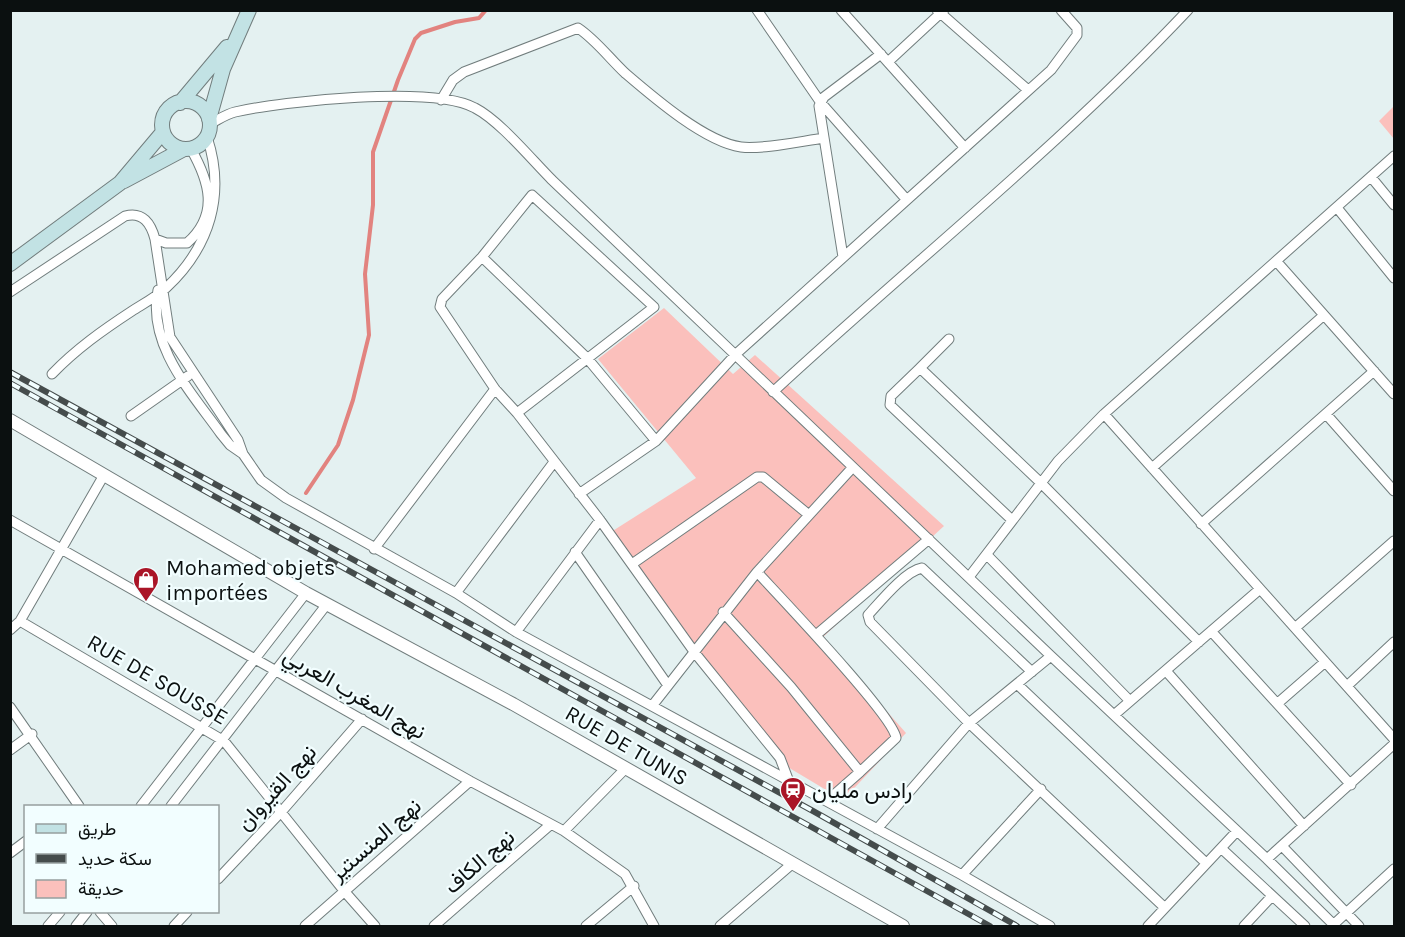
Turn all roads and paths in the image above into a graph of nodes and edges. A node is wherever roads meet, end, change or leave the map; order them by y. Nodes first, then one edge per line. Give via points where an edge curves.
1 (249, 10) edge
2 (757, 10) edge
3 (841, 10) edge
4 (1060, 10) edge
5 (1188, 10) edge
6 (940, 12) edge
7 (237, 33) junction
8 (881, 54) junction
9 (889, 61) junction
10 (1028, 90) junction
11 (441, 100) junction
12 (180, 103) junction
13 (821, 103) junction
14 (209, 127) junction
15 (164, 132) junction
16 (824, 138) junction
17 (964, 148) junction
18 (187, 149) junction
19 (1395, 156) edge
20 (1371, 177) junction
21 (120, 183) junction
22 (906, 199) junction
23 (1395, 205) edge
24 (1338, 208) junction
25 (155, 239) junction
26 (482, 257) junction
27 (843, 258) junction
28 (1277, 261) junction
29 (10, 264) edge
30 (1395, 278) edge
31 (10, 292) edge
32 (161, 292) junction
33 (1324, 315) junction
34 (949, 339) dead end
35 (736, 354) junction
36 (587, 358) junction
37 (920, 368) junction
38 (1374, 371) junction
39 (193, 372) junction
40 (52, 374) dead end
41 (183, 379) junction
42 (495, 390) junction
43 (774, 392) junction
44 (1395, 394) edge
45 (517, 412) junction
46 (1104, 414) junction
47 (1326, 414) junction
48 (131, 416) dead end
49 (10, 420) edge
50 (656, 441) junction
51 (243, 454) junction
52 (554, 462) junction
53 (853, 466) junction
54 (1152, 468) junction
55 (104, 475) junction
56 (1042, 484) junction
57 (1395, 491) edge
58 (579, 494) junction
59 (809, 515) junction
60 (10, 520) edge
61 (600, 520) junction
62 (1012, 520) junction
63 (1201, 524) junction
64 (929, 539) junction
65 (1395, 541) edge
66 (62, 549) junction
67 (374, 549) junction
68 (575, 552) junction
69 (987, 555) junction
70 (632, 564) junction
71 (756, 572) junction
72 (969, 578) junction
73 (1260, 589) junction
74 (306, 593) junction
75 (456, 593) junction
76 (327, 604) junction
77 (723, 612) junction
78 (20, 621) junction
79 (1295, 628) junction
80 (10, 630) edge
81 (1211, 631) junction
82 (516, 632) junction
83 (816, 635) junction
84 (1199, 642) junction
85 (1395, 642) edge
86 (695, 653) junction
87 (1051, 656) junction
88 (256, 658) junction
89 (1325, 662) junction
90 (278, 670) junction
91 (1166, 671) junction
92 (1032, 672) junction
93 (667, 684) junction
94 (1017, 684) junction
95 (1347, 686) junction
96 (1130, 701) junction
97 (1278, 703) junction
98 (652, 706) junction
99 (10, 707) edge
100 (1114, 715) junction
101 (362, 718) junction
102 (969, 723) junction
103 (200, 727) junction
104 (32, 734) junction
105 (1395, 739) edge
106 (224, 741) junction
107 (1395, 744) edge
108 (10, 750) edge
109 (625, 769) junction
110 (860, 772) junction
111 (788, 779) junction
112 (470, 781) junction
113 (1351, 784) junction
114 (1041, 789) junction
115 (827, 801) junction
116 (74, 805) edge
117 (142, 805) edge
118 (173, 805) edge
119 (282, 811) junction
120 (550, 825) junction
121 (1304, 826) junction
122 (878, 829) junction
123 (564, 831) junction
124 (1237, 831) junction
125 (24, 842) edge
126 (1282, 846) junction
127 (1222, 849) junction
128 (10, 853) edge
129 (1268, 859) junction
130 (792, 863) junction
131 (1206, 863) junction
132 (1395, 869) edge
133 (962, 875) junction
134 (219, 878) edge
135 (634, 886) junction
136 (345, 892) junction
137 (1272, 896) junction
138 (1164, 907) junction
139 (59, 913) edge
140 (86, 913) edge
141 (101, 913) edge
142 (186, 913) edge
143 (1346, 914) junction
144 (722, 926) edge
145 (1334, 926) edge
146 (48, 927) edge
147 (76, 927) edge
148 (112, 927) edge
149 (174, 927) edge
150 (305, 927) edge
151 (375, 927) edge
152 (434, 927) edge
153 (586, 927) edge
154 (654, 927) edge
155 (903, 927) edge
156 (1050, 927) edge
157 (1148, 927) edge
158 (1244, 927) edge
159 (1305, 927) edge
160 (1359, 927) edge

1 - 7 main road
2 - 13 street
3 - 8 street
4 - 10 street via 1077,28 1077,35 1051,70
5 - 43 street via 1139,62
6 - 9 street
6 - 10 street
7 - 12 main road
7 - 14 main road via 223,69
8 - 9 street
8 - 13 street
9 - 17 street
10 - 17 street
11 - 14 street via 381,97 267,107 232,112
11 - 16 street via 464,72 578,28 629,76 702,133 723,143 743,148
11 - 35 street via 473,106 488,115
12 - 14 main road via 198,105
12 - 15 main road via 165,114
13 - 16 street
13 - 22 street
14 - 18 main road via 201,144
14 - 32 street via 215,172 214,208 192,259
15 - 18 main road via 175,146
15 - 21 main road
16 - 27 street
17 - 22 street
18 - 21 main road
18 - 25 street via 203,169 208,184 205,219 187,243
19 - 20 street
20 - 23 street
20 - 24 street
21 - 29 main road
22 - 27 street
24 - 28 street
24 - 30 street
25 - 31 street via 152,227 143,218 125,216
25 - 32 street
26 - 36 street
26 - 36 street via 534,195 654,306
26 - 42 street via 442,299 440,307
27 - 35 street
28 - 33 street
28 - 46 street
32 - 39 street via 170,337
32 - 40 street via 88,340
32 - 41 street via 159,335
33 - 38 street
33 - 54 street
34 - 37 street
35 - 43 street
35 - 50 street
36 - 45 street
36 - 50 street
37 - 56 street
37 - 62 street via 891,396 890,405
38 - 44 street
38 - 47 street
39 - 41 street
39 - 51 street via 238,440
41 - 48 street
41 - 51 street via 230,445
42 - 45 street
42 - 67 street
43 - 53 street
45 - 52 street
46 - 54 street
46 - 56 street via 1058,461
47 - 57 street
47 - 63 street
49 - 55 street, RUE DE TUNIS
50 - 58 street
51 - 67 street via 268,486
52 - 58 street
52 - 75 street
53 - 59 street
53 - 64 street
54 - 63 street
55 - 66 street
55 - 74 street, RUE DE TUNIS
56 - 62 street
56 - 84 street
58 - 61 street
59 - 70 street via 763,477 757,477
59 - 71 street
60 - 66 street, نهج المغرب العربي
61 - 68 street
61 - 70 street
62 - 69 street
63 - 73 street
64 - 72 street
64 - 83 street
65 - 79 street
66 - 78 street
66 - 88 street, نهج المغرب العربي
67 - 75 street
68 - 82 street
68 - 93 street
69 - 72 street
69 - 96 street
70 - 86 street
71 - 77 street
71 - 83 street
72 - 87 street
73 - 79 street
73 - 81 street
74 - 76 street, RUE DE TUNIS
74 - 88 street
75 - 82 street
76 - 90 street
76 - 109 street, RUE DE TUNIS
77 - 86 street
77 - 110 street
78 - 80 street
78 - 103 street, RUE DE SOUSSE
79 - 89 street
81 - 84 street
81 - 97 street
82 - 98 street
83 - 110 street via 897,736
84 - 91 street
85 - 95 street
86 - 93 street
86 - 111 street via 780,758
87 - 92 street
87 - 100 street
88 - 90 street, نهج المغرب العربي
88 - 103 street
89 - 95 street
89 - 97 street
90 - 101 street, نهج المغرب العربي
90 - 106 street
91 - 96 street
91 - 121 street
92 - 94 street
92 - 102 street via 922,568 916,569 889,591 868,619
93 - 98 street
94 - 102 street
94 - 131 street
95 - 105 street
96 - 100 street
97 - 113 street
98 - 111 street
99 - 104 street
100 - 124 street
101 - 112 street, نهج المغرب العربي
101 - 119 street, نهج القيروان
102 - 114 street
102 - 122 street
103 - 106 street, RUE DE SOUSSE
103 - 117 street
104 - 108 street
104 - 116 street
106 - 118 street
106 - 119 street, RUE DE SOUSSE
107 - 113 street
109 - 123 street
109 - 130 street, RUE DE TUNIS
110 - 115 street
111 - 115 street
112 - 120 street, نهج المغرب العربي
112 - 136 street, نهج المنستير
113 - 121 street
114 - 133 street
114 - 138 street
115 - 122 street
119 - 134 street, نهج القيروان
119 - 136 street, RUE DE SOUSSE
120 - 123 street, نهج المغرب العربي
120 - 152 street, نهج الكاف
121 - 126 street
122 - 133 street
123 - 135 street, نهج المغرب العربي via 625,874
124 - 127 street
124 - 129 street
125 - 128 street
126 - 129 street
126 - 143 street
127 - 131 street
127 - 137 street
129 - 145 street
130 - 144 street
130 - 155 street, RUE DE TUNIS
131 - 138 street
132 - 143 street
133 - 156 street
135 - 153 street
135 - 154 street, نهج المغرب العربي
136 - 150 street, نهج المنستير
136 - 151 street, RUE DE SOUSSE
137 - 158 street
137 - 159 street
138 - 157 street
139 - 146 street
140 - 147 street
141 - 148 street
142 - 149 street
143 - 145 street
143 - 160 street

